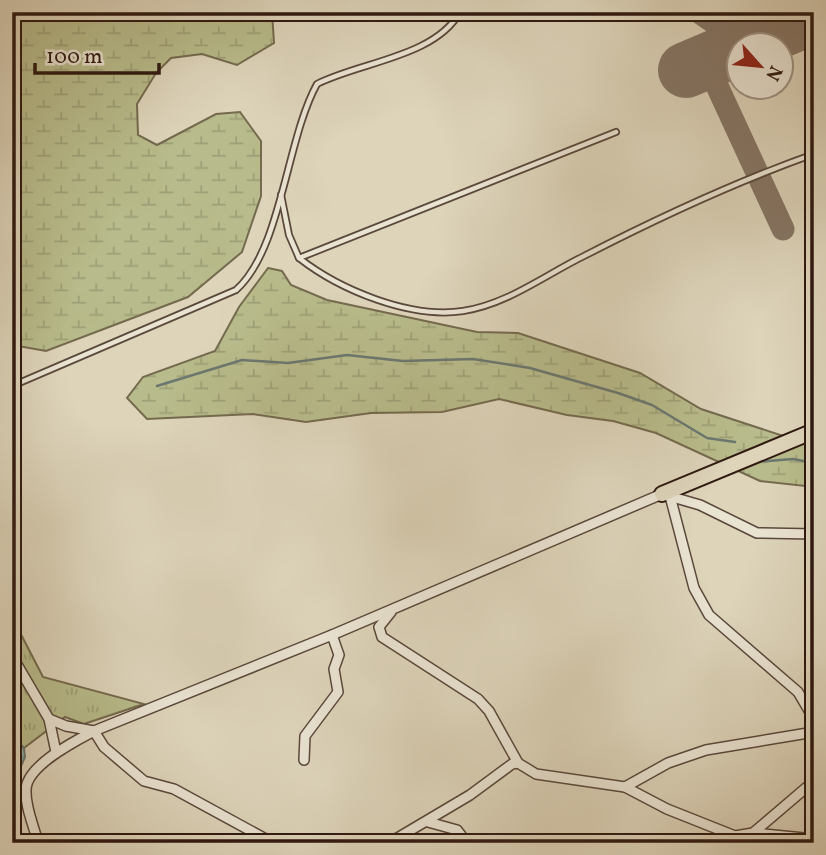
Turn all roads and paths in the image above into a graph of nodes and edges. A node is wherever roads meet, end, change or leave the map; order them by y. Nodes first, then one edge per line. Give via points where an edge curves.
1 (460, 12) edge
2 (616, 132) dead end
3 (814, 154) edge
4 (281, 194) junction
5 (299, 258) junction
6 (12, 386) edge
7 (814, 431) edge
8 (666, 495) junction
9 (814, 534) edge
10 (391, 610) junction
11 (332, 635) junction
12 (12, 656) edge
13 (49, 719) junction
14 (814, 719) edge
15 (94, 731) junction
16 (814, 732) edge
17 (57, 752) junction
18 (303, 760) dead end
19 (518, 763) junction
20 (814, 781) edge
21 (625, 787) junction
22 (428, 822) junction
23 (753, 833) junction
24 (735, 836) junction
25 (814, 839) edge
26 (38, 843) edge
27 (273, 843) edge
28 (389, 843) edge
29 (467, 843) edge
30 (726, 843) edge

1 - 4 lane via 452,26 403,56 344,71 317,84
2 - 5 lane
3 - 5 lane via 657,220 502,300 465,311 386,301 329,281
4 - 5 lane
4 - 6 lane via 258,263 236,290
7 - 8 main road
8 - 9 street via 701,505 757,533
8 - 10 street
8 - 14 street via 694,588 709,615 798,692
10 - 11 street
10 - 19 street via 379,627 382,637 478,699
11 - 15 street
11 - 18 street via 339,655 334,669 338,692 305,736
12 - 13 street
13 - 15 street
13 - 17 street
15 - 17 street
15 - 27 street via 104,747 144,781 174,789
16 - 21 street via 706,750 668,763
17 - 26 street via 32,773 26,788
19 - 21 street via 536,774
19 - 22 street
20 - 23 street
21 - 24 street
22 - 28 street
22 - 29 street via 457,830
23 - 24 street
23 - 25 street
24 - 30 street

